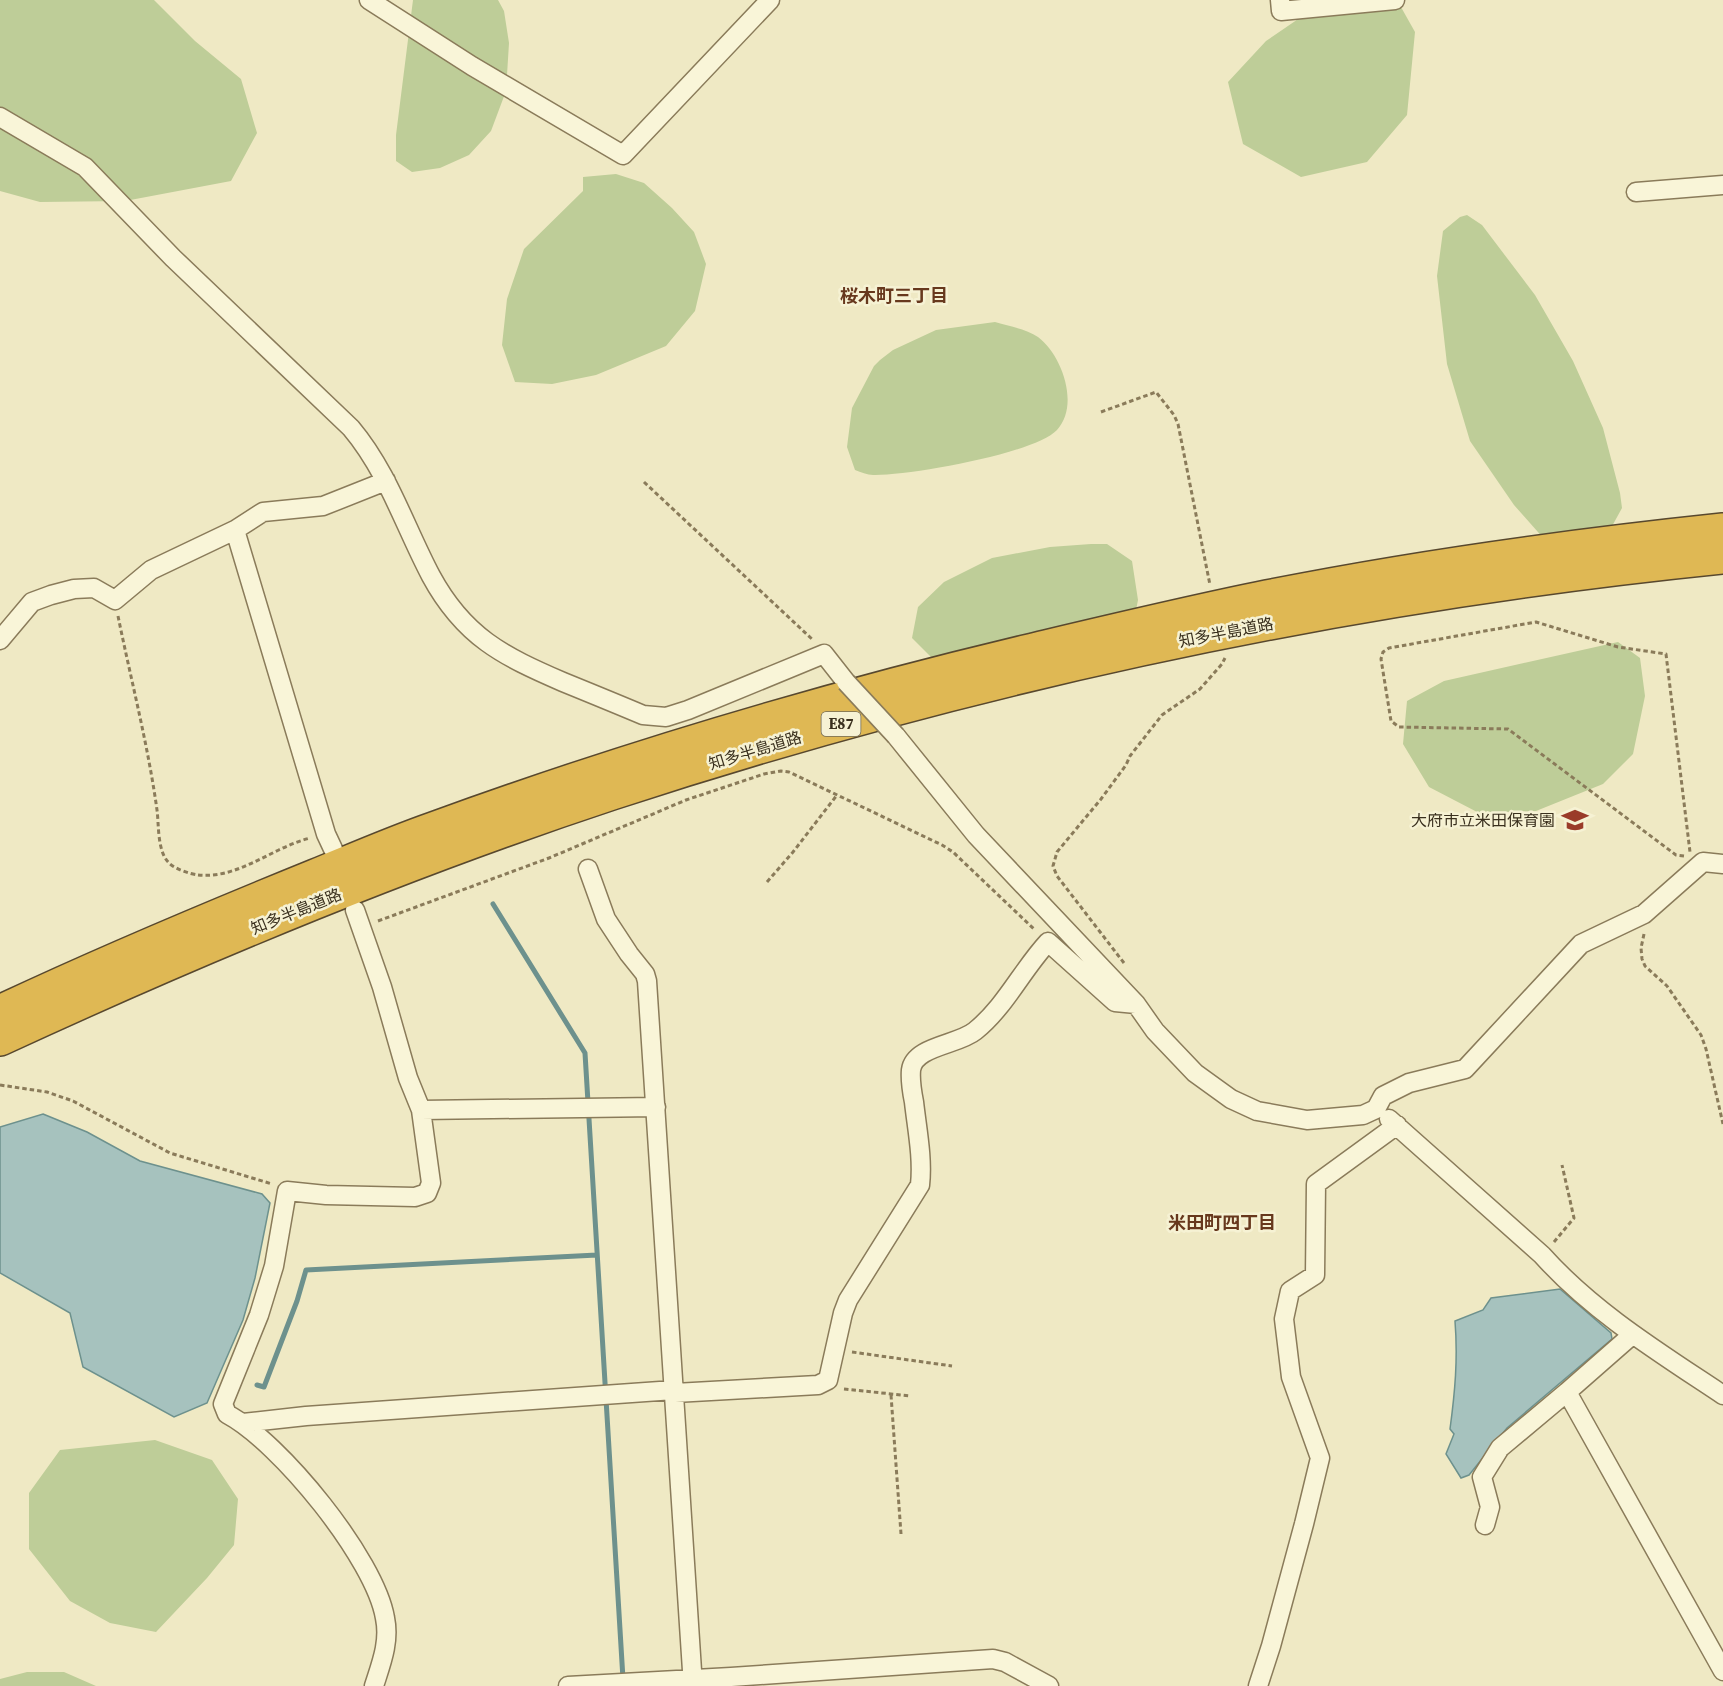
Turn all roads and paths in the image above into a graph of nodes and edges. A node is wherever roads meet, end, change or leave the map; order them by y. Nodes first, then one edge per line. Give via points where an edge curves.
1 (369, 0) edge
2 (770, 0) edge
3 (1280, 0) edge
4 (1388, 0) edge
5 (1395, 0) edge
6 (0, 117) edge
7 (1723, 185) edge
8 (1636, 192) dead end
9 (1101, 412) dead end
10 (386, 481) junction
11 (644, 482) dead end
12 (235, 530) junction
13 (1723, 530) edge
14 (1723, 557) edge
15 (1212, 593) dead end
16 (115, 600) junction
17 (0, 640) edge
18 (1224, 652) dead end
19 (824, 654) junction
20 (837, 795) junction
21 (329, 842) joint
22 (1690, 858) joint
23 (1723, 864) edge
24 (588, 869) dead end
25 (767, 882) dead end
26 (355, 910) dead end
27 (1641, 915) junction
28 (362, 928) junction
29 (1048, 942) junction
30 (1128, 968) dead end
31 (1136, 1004) junction
32 (0, 1012) edge
33 (0, 1039) edge
34 (0, 1084) edge
35 (656, 1107) junction
36 (1376, 1109) junction
37 (421, 1110) junction
38 (1723, 1124) edge
39 (1397, 1125) junction
40 (1562, 1165) dead end
41 (287, 1191) junction
42 (1542, 1255) junction
43 (1632, 1335) junction
44 (835, 1350) junction
45 (952, 1366) dead end
46 (828, 1380) junction
47 (675, 1392) junction
48 (1567, 1392) junction
49 (891, 1395) junction
50 (1723, 1395) edge
51 (911, 1396) dead end
52 (243, 1423) junction
53 (1485, 1525) dead end
54 (901, 1534) dead end
55 (1723, 1671) edge
56 (693, 1683) edge
57 (374, 1686) edge
58 (568, 1686) edge
59 (1049, 1686) edge
60 (1258, 1686) edge

1 - 2 street via 623,155
3 - 4 street via 1281,11
4 - 5 street
6 - 10 street via 85,167 173,258 351,428 368,448
7 - 8 street
9 - 15 path via 1156,392 1174,415
10 - 12 street via 323,506 263,512
10 - 19 street via 432,577 464,624 520,663 643,715 666,717 688,710
11 - 19 path
12 - 16 street via 151,570
12 - 21 street
13 - 32 highway, 知多半島道路 / E87 via 1386,575 1268,597 1158,620 799,710 603,770 430,830 179,932
14 - 33 highway, 知多半島道路 / E87 via 1608,569 1263,625 980,686 805,734 611,794 438,855 244,931
16 - 17 street via 94,588 51,595 32,602
16 - 21 path via 162,851 169,863 197,875 223,874 284,847
18 - 30 path via 1222,664 1200,690 1162,715 1057,852 1053,866 1057,876
19 - 31 street, bridge via 976,834
20 - 25 path
20 - 28 path via 789,772 764,774 686,800 549,858
20 - 29 path via 953,852
22 - 22 path via 1676,855 1508,729 1399,727 1391,721 1383,652 1536,622 1618,647 1666,654
23 - 27 street via 1703,862
24 - 35 street via 606,920 645,974
26 - 28 street
27 - 36 street via 1581,944 1465,1069 1409,1083 1383,1096
27 - 38 path via 1645,928 1642,959 1667,986 1701,1035
28 - 37 street
29 - 31 street via 1115,1002
29 - 44 street via 996,1010 974,1032 923,1053 913,1062 911,1080 920,1185 848,1300
31 - 36 street via 1195,1073 1231,1099 1257,1111 1307,1120 1363,1115
34 - 41 path via 73,1101 170,1153 264,1180
35 - 37 street
35 - 47 street
36 - 39 street
37 - 41 street via 431,1183 428,1193 415,1197
39 - 42 street
39 - 60 street via 1316,1184 1315,1275 1290,1291 1284,1319 1291,1377 1320,1458
40 - 42 path via 1574,1218
41 - 52 street via 259,1315 223,1404 227,1414
42 - 43 street
43 - 48 street
43 - 50 street
44 - 45 path
44 - 46 street
46 - 47 street via 818,1385
46 - 49 path via 841,1388
47 - 52 street
47 - 56 street
48 - 53 street via 1500,1448 1482,1478 1490,1507
48 - 55 street
49 - 51 path
49 - 54 path
52 - 57 street via 322,1503 363,1564 386,1619 387,1639
56 - 58 street
56 - 59 street via 993,1659

